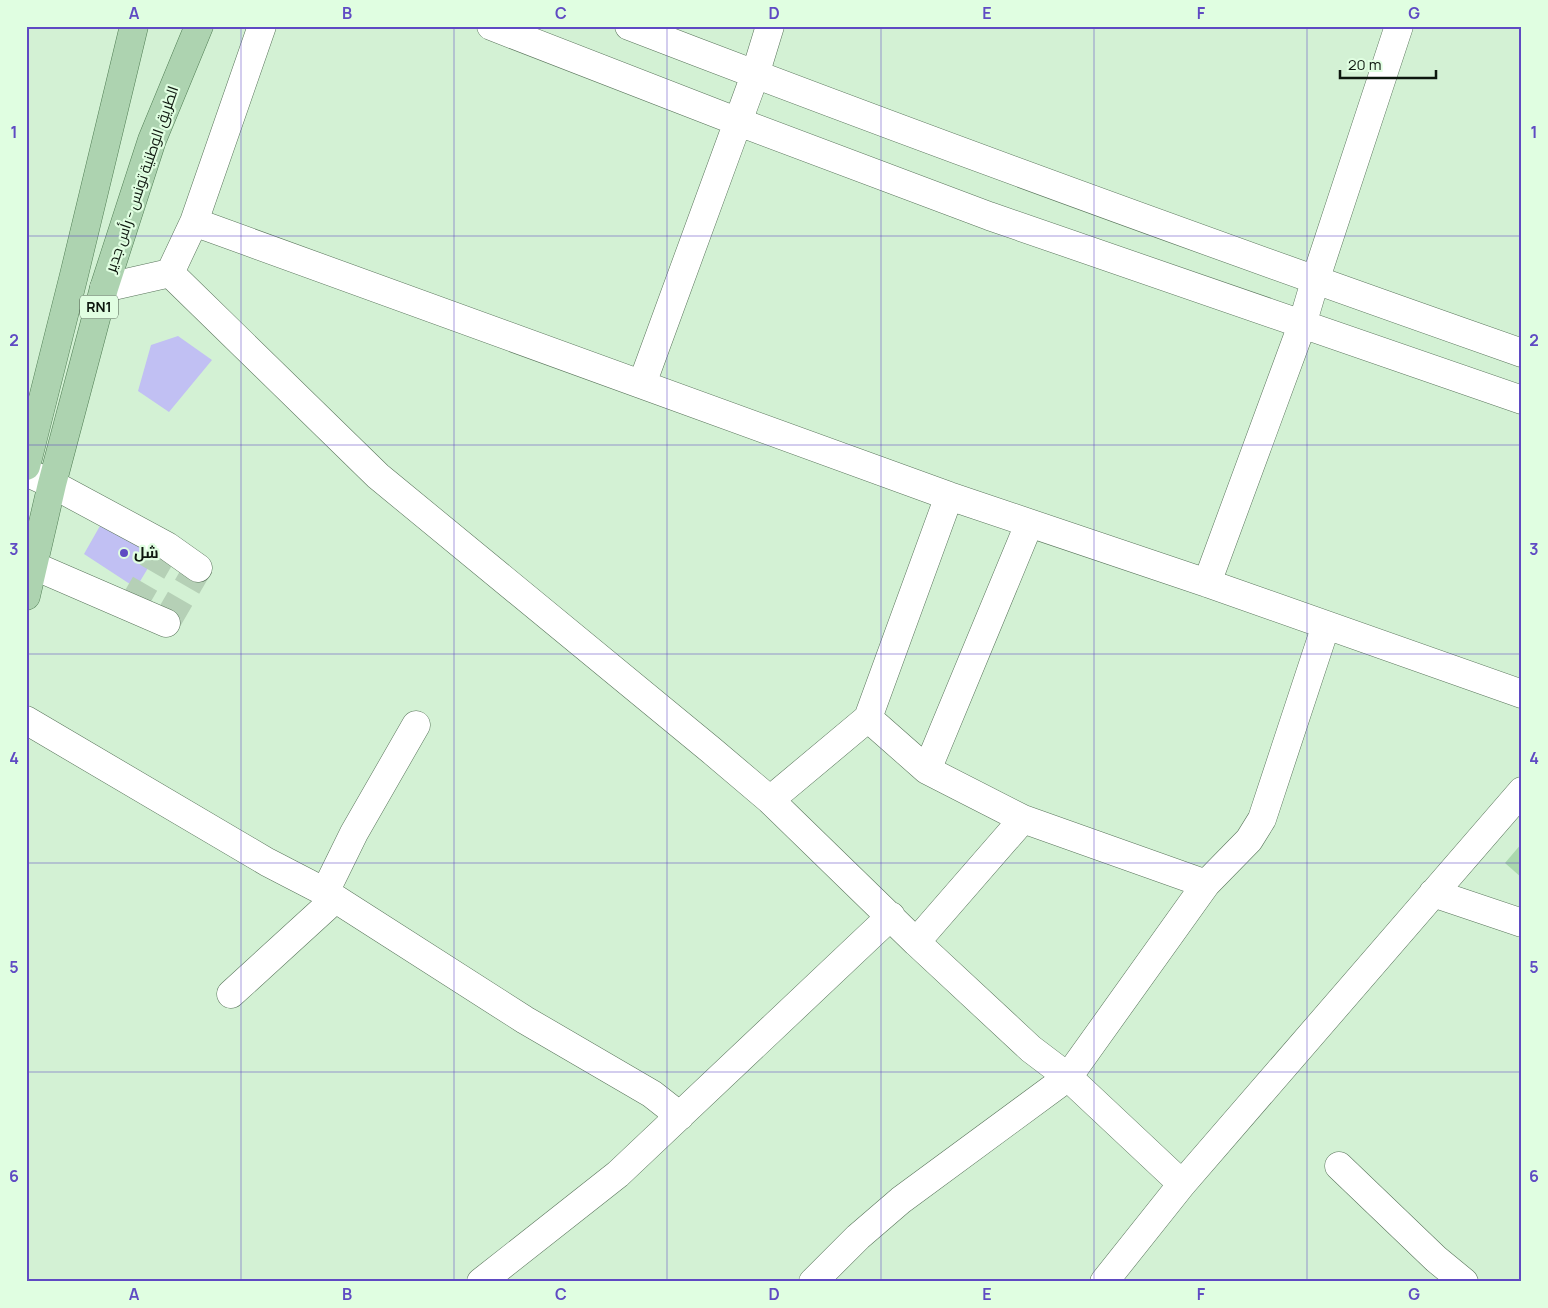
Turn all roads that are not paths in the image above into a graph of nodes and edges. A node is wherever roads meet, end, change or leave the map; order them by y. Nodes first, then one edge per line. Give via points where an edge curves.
1 (134, 26) edge
2 (199, 26) edge
3 (262, 26) edge
4 (491, 26) edge
5 (628, 26) edge
6 (770, 26) edge
7 (1399, 26) edge
8 (754, 75) junction
9 (736, 121) junction
10 (194, 222) junction
11 (170, 273) junction
12 (1315, 281) junction
13 (104, 288) junction
14 (1302, 325) junction
15 (1522, 353) edge
16 (642, 384) junction
17 (1522, 400) edge
18 (26, 466) edge
19 (26, 472) edge
20 (52, 484) junction
21 (948, 496) junction
22 (1029, 524) junction
23 (29, 565) edge
24 (198, 568) dead end
25 (1207, 583) junction
26 (26, 596) edge
27 (166, 623) dead end
28 (1326, 625) junction
29 (1522, 694) edge
30 (868, 718) junction
31 (26, 720) edge
32 (416, 725) dead end
33 (927, 770) junction
34 (1522, 791) edge
35 (770, 800) junction
36 (1023, 819) junction
37 (1206, 884) junction
38 (1433, 893) junction
39 (330, 896) junction
40 (891, 916) junction
41 (1522, 923) edge
42 (916, 942) junction
43 (232, 994) dead end
44 (1068, 1077) junction
45 (680, 1116) junction
46 (1339, 1166) dead end
47 (1182, 1184) junction
48 (481, 1282) edge
49 (814, 1282) edge
50 (1104, 1282) edge
51 (1464, 1282) edge

1 - 18 main road, RN1
2 - 13 main road, الطريق الوطنية تونس - رأس جدير / RN1 via 152,140
3 - 10 street
4 - 9 street
5 - 8 street
6 - 8 street
7 - 12 street
8 - 9 street
8 - 12 street
9 - 14 street via 989,216
9 - 16 street
10 - 11 street
10 - 16 street
11 - 13 street
11 - 35 street via 378,476
12 - 14 street
12 - 15 street
13 - 20 main road, الطريق الوطنية تونس - رأس جدير / RN1
14 - 17 street
14 - 25 street
16 - 21 street
19 - 20 street
20 - 23 main road, الطريق الوطنية تونس - رأس جدير / RN1
20 - 24 street via 167,546
21 - 22 street
21 - 30 street
22 - 25 street
22 - 33 street
23 - 26 main road, الطريق الوطنية تونس - رأس جدير / RN1
23 - 27 street
25 - 28 street
28 - 29 street
28 - 37 street via 1262,819 1249,840
30 - 33 street
30 - 35 street
31 - 39 street
32 - 39 street via 354,834
33 - 36 street
34 - 38 street
35 - 40 street
36 - 37 street
36 - 42 street
37 - 44 street
38 - 41 street
38 - 47 street
39 - 43 street
39 - 45 street via 525,1020 652,1094
40 - 42 street
40 - 45 street
42 - 44 street via 1031,1048
44 - 47 street
44 - 49 street via 901,1200 858,1237
45 - 48 street via 618,1174
46 - 51 street
47 - 50 street

